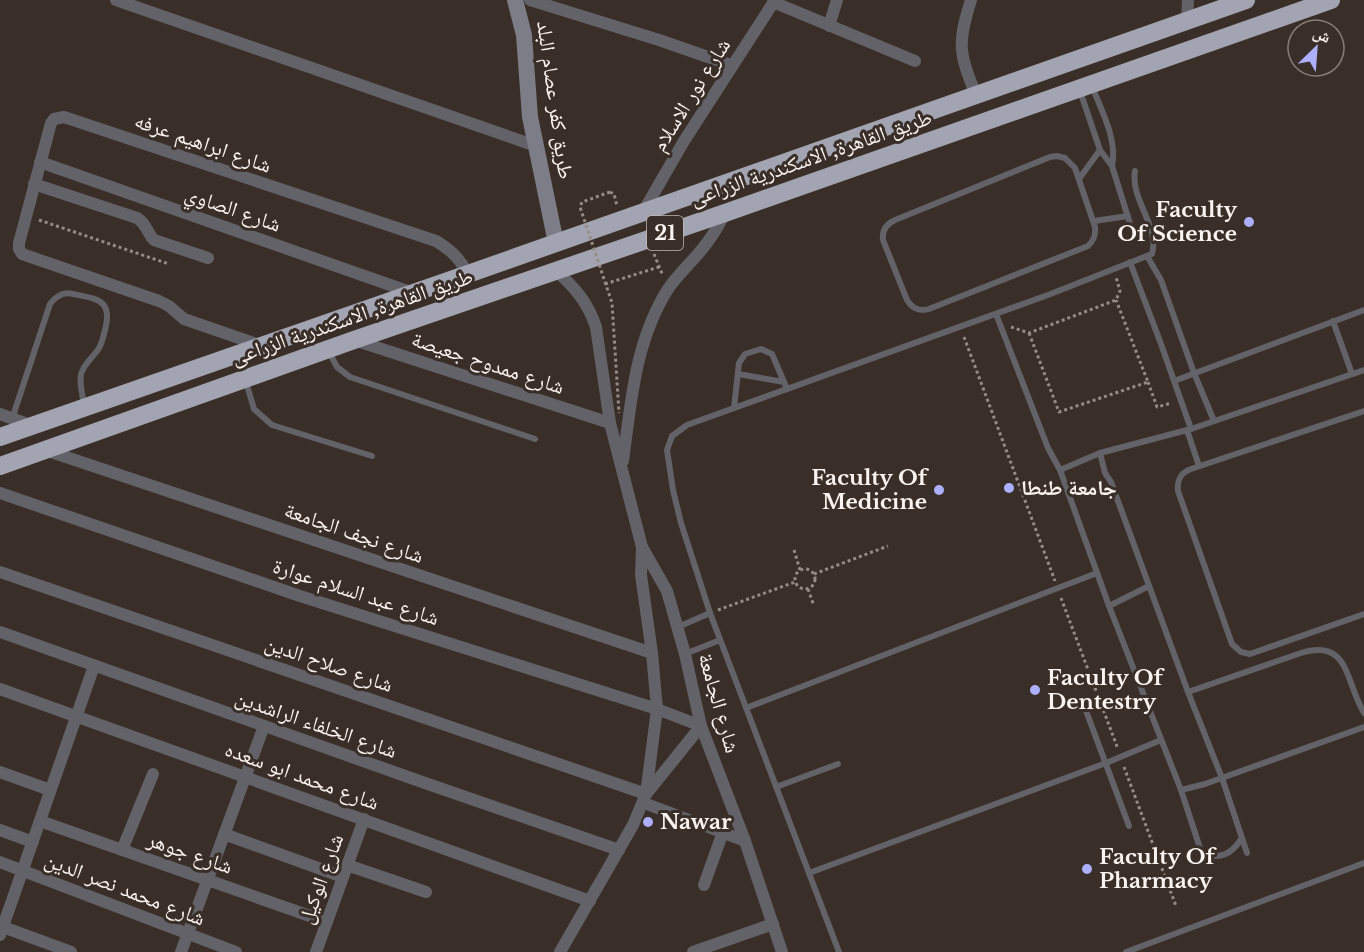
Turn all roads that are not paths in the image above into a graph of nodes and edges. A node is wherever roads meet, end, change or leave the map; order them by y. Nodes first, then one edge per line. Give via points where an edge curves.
1 (116, 0) edge
2 (515, 0) edge
3 (530, 0) edge
4 (837, 0) edge
5 (971, 0) edge
6 (1188, 0) edge
7 (1246, 0) edge
8 (1331, 0) edge
9 (774, 1) edge
10 (1187, 21) junction
11 (829, 26) junction
12 (1127, 43) junction
13 (915, 61) dead end
14 (731, 65) junction
15 (1137, 68) junction
16 (1085, 86) junction
17 (995, 89) junction
18 (976, 95) junction
19 (1004, 113) junction
20 (536, 146) junction
21 (1100, 150) junction
22 (40, 162) junction
23 (1112, 166) junction
24 (1135, 171) dead end
25 (1079, 179) junction
26 (34, 184) junction
27 (643, 212) junction
28 (725, 213) junction
29 (1128, 216) junction
30 (1094, 221) junction
31 (1132, 230) dead end
32 (556, 243) junction
33 (1147, 256) junction
34 (208, 258) dead end
35 (1130, 262) junction
36 (555, 270) junction
37 (468, 274) junction
38 (413, 293) junction
39 (1364, 310) edge
40 (996, 314) junction
41 (1333, 321) junction
42 (354, 340) junction
43 (262, 346) junction
44 (328, 349) junction
45 (1364, 370) edge
46 (1194, 373) junction
47 (738, 374) junction
48 (1352, 374) junction
49 (245, 378) junction
50 (1174, 381) junction
51 (785, 386) junction
52 (84, 407) junction
53 (734, 408) junction
54 (1364, 411) edge
55 (0, 414) edge
56 (12, 419) junction
57 (1214, 421) junction
58 (610, 423) junction
59 (30, 425) junction
60 (1189, 429) junction
61 (0, 437) edge
62 (535, 439) dead end
63 (44, 450) junction
64 (1100, 453) junction
65 (372, 456) dead end
66 (622, 465) junction
67 (0, 466) edge
68 (1199, 466) junction
69 (1060, 470) junction
70 (0, 493) edge
71 (642, 547) junction
72 (0, 572) edge
73 (1097, 573) junction
74 (1149, 586) junction
75 (1109, 606) junction
76 (710, 613) junction
77 (1364, 614) edge
78 (677, 628) junction
79 (0, 632) edge
80 (720, 640) junction
81 (652, 653) junction
82 (685, 654) junction
83 (94, 666) junction
84 (0, 689) edge
85 (1188, 692) junction
86 (1361, 703) edge
87 (746, 708) junction
88 (1085, 708) dead end
89 (657, 709) junction
90 (1364, 713) edge
91 (76, 716) junction
92 (264, 726) junction
93 (701, 726) junction
94 (1364, 727) edge
95 (1161, 740) junction
96 (1106, 763) junction
97 (838, 764) dead end
98 (0, 772) edge
99 (153, 774) dead end
100 (245, 777) junction
101 (1222, 778) junction
102 (776, 788) junction
103 (50, 790) junction
104 (1181, 790) junction
105 (645, 798) junction
106 (364, 819) junction
107 (40, 821) junction
108 (1129, 826) dead end
109 (0, 830) edge
110 (723, 832) junction
111 (224, 834) junction
112 (1242, 838) junction
113 (745, 840) junction
114 (33, 842) junction
115 (122, 850) junction
116 (620, 850) junction
117 (1247, 853) dead end
118 (0, 862) edge
119 (1364, 863) edge
120 (23, 871) junction
121 (345, 871) junction
122 (809, 873) junction
123 (207, 880) junction
124 (704, 885) dead end
125 (426, 892) dead end
126 (590, 900) junction
127 (2, 922) edge
128 (327, 922) junction
129 (773, 924) junction
130 (187, 933) junction
131 (71, 952) edge
132 (180, 952) edge
133 (236, 952) edge
134 (316, 952) edge
135 (560, 952) edge
136 (693, 952) edge
137 (782, 952) edge
138 (839, 952) edge
139 (1126, 952) edge

1 - 20 street
2 - 20 street, طريق كفر عصام البلد via 524,35
3 - 14 street
4 - 11 street
5 - 18 street via 960,44
6 - 10 street
7 - 10 highway, طريق القاهرة, الاسكندرية الزراعى / 21
8 - 15 highway, طريق القاهرة, الاسكندرية الزراعى / 21
9 - 11 street
9 - 14 street, شارع نور الاسلام
10 - 12 highway, طريق القاهرة, الاسكندرية الزراعى / 21
11 - 13 street
12 - 15 highway
12 - 17 highway, طريق القاهرة, الاسكندرية الزراعى / 21
14 - 27 street, شارع نور الاسلام
15 - 16 highway, طريق القاهرة, الاسكندرية الزراعى / 21
16 - 19 highway, طريق القاهرة, الاسكندرية الزراعى / 21
16 - 21 lane
16 - 23 lane via 1111,139
17 - 18 highway, طريق القاهرة, الاسكندرية الزراعى / 21
17 - 19 highway
18 - 27 highway, طريق القاهرة, الاسكندرية الزراعى / 21
19 - 28 highway, طريق القاهرة, الاسكندرية الزراعى / 21
20 - 32 street, طريق كفر عصام البلد
21 - 23 lane
21 - 25 lane
22 - 26 street, شارع ابراهيم عرفه
22 - 37 street, شارع ابراهيم عرفه via 51,123 58,116 64,117 436,241 449,249
22 - 38 street, شارع الصاوي
23 - 29 lane
24 - 33 lane via 1135,184 1154,239 1152,254
25 - 30 lane
25 - 30 lane via 1071,162 1050,157 891,222 884,230 883,240 909,304 924,311 1088,246 1096,234
26 - 34 street via 137,218 154,240
26 - 43 street, شارع ابراهيم عرفه via 19,249 22,254 159,301 184,319
27 - 32 highway, طريق القاهرة, الاسكندرية الزراعى / 21
28 - 36 highway, طريق القاهرة, الاسكندرية الزراعى / 21
28 - 66 street, شارع الجامعة via 713,235 668,289 653,318 632,388
29 - 30 lane
29 - 31 lane
32 - 37 highway, طريق القاهرة, الاسكندرية الزراعى / 21
33 - 35 lane
33 - 46 lane via 1161,280
35 - 40 lane
35 - 50 lane
36 - 42 highway, طريق القاهرة, الاسكندرية الزراعى / 21
36 - 58 street, شارع الجامعة via 577,291 592,314
37 - 38 highway, طريق القاهرة, الاسكندرية الزراعى / 21
38 - 43 highway, طريق القاهرة, الاسكندرية الزراعى / 21
39 - 41 lane
40 - 51 lane
40 - 69 lane
41 - 46 lane
41 - 48 lane
42 - 44 highway, طريق القاهرة, الاسكندرية الزراعى / 21
42 - 58 street, شارع ممدوح جعيصة
43 - 52 highway, طريق القاهرة, الاسكندرية الزراعى / 21
44 - 49 highway, طريق القاهرة, الاسكندرية الزراعى / 21
44 - 62 lane via 338,368 350,377
45 - 48 lane
46 - 50 lane
46 - 57 lane
47 - 51 lane
47 - 51 lane via 740,359 745,354 765,350 775,357
47 - 53 lane
48 - 57 lane
49 - 63 highway, طريق القاهرة, الاسكندرية الزراعى / 21
49 - 65 lane via 254,409 272,425
50 - 60 lane
51 - 53 lane
52 - 56 lane via 81,377 100,345 108,311 100,301 64,293 50,304
52 - 59 highway, طريق القاهرة, الاسكندرية الزراعى / 21
53 - 76 lane via 681,428 672,436 667,450 672,490
54 - 68 lane
55 - 56 street
56 - 59 street
57 - 60 lane
58 - 66 street, شارع الجامعة
59 - 61 highway, طريق القاهرة, الاسكندرية الزراعى / 21
60 - 64 lane
60 - 68 lane
63 - 67 highway, طريق القاهرة, الاسكندرية الزراعى / 21
63 - 81 street, شارع نجف الجامعة
64 - 69 lane
64 - 74 lane
66 - 71 street, شارع الجامعة
68 - 77 lane via 1181,474 1178,492 1234,647 1250,654
69 - 73 lane
70 - 89 street, شارع عبد السلام عوارة via 300,596
71 - 78 street, شارع الجامعة via 667,591
71 - 81 street via 641,575
72 - 105 street, شارع صلاح الدين
73 - 75 lane
73 - 87 lane
74 - 75 lane
74 - 85 lane
75 - 95 lane
76 - 78 lane
76 - 80 lane
78 - 82 street, شارع الجامعة
79 - 83 street, شارع الخلفاء الراشدين
80 - 82 lane
80 - 87 lane
81 - 89 street
82 - 93 street, شارع الجامعة
83 - 91 street
83 - 92 street, شارع الخلفاء الراشدين
84 - 91 street, شارع محمد ابو سعده
85 - 86 lane via 1323,649 1344,665
85 - 101 lane
86 - 90 lane
87 - 102 lane
88 - 96 lane
89 - 93 street, شارع عبد السلام عوارة
89 - 105 street
91 - 100 street, شارع محمد ابو سعده
91 - 103 street
92 - 100 street
92 - 116 street, شارع الخلفاء الراشدين
93 - 105 street
93 - 113 street, شارع الجامعة
94 - 101 lane
95 - 96 lane
95 - 104 lane
96 - 108 lane
96 - 122 lane
97 - 102 lane
98 - 103 street
99 - 115 street
100 - 106 street, شارع محمد ابو سعده
100 - 111 street
101 - 104 lane
101 - 112 lane
102 - 122 lane
103 - 107 street
104 - 112 lane via 1202,854 1226,856
105 - 110 street, شارع صلاح الدين
105 - 116 street
106 - 121 street, شارع الوكيل
106 - 126 street, شارع محمد ابو سعده
107 - 114 street
107 - 115 street, شارع جوهر
109 - 114 street
110 - 113 street, شارع صلاح الدين
110 - 124 street
111 - 121 street
111 - 123 street
112 - 117 lane
113 - 129 street, شارع الجامعة
114 - 120 street
115 - 123 street, شارع جوهر
116 - 126 street
118 - 120 street, شارع محمد نصر الدين
119 - 139 lane
120 - 127 street
120 - 130 street, شارع محمد نصر الدين
121 - 125 street
121 - 128 street, شارع الوكيل
122 - 138 lane
123 - 128 street, شارع جوهر
123 - 130 street
126 - 135 street
127 - 131 street
128 - 134 street, شارع الوكيل
129 - 136 street
129 - 137 street, شارع الجامعة
130 - 132 street
130 - 133 street, شارع محمد نصر الدين

